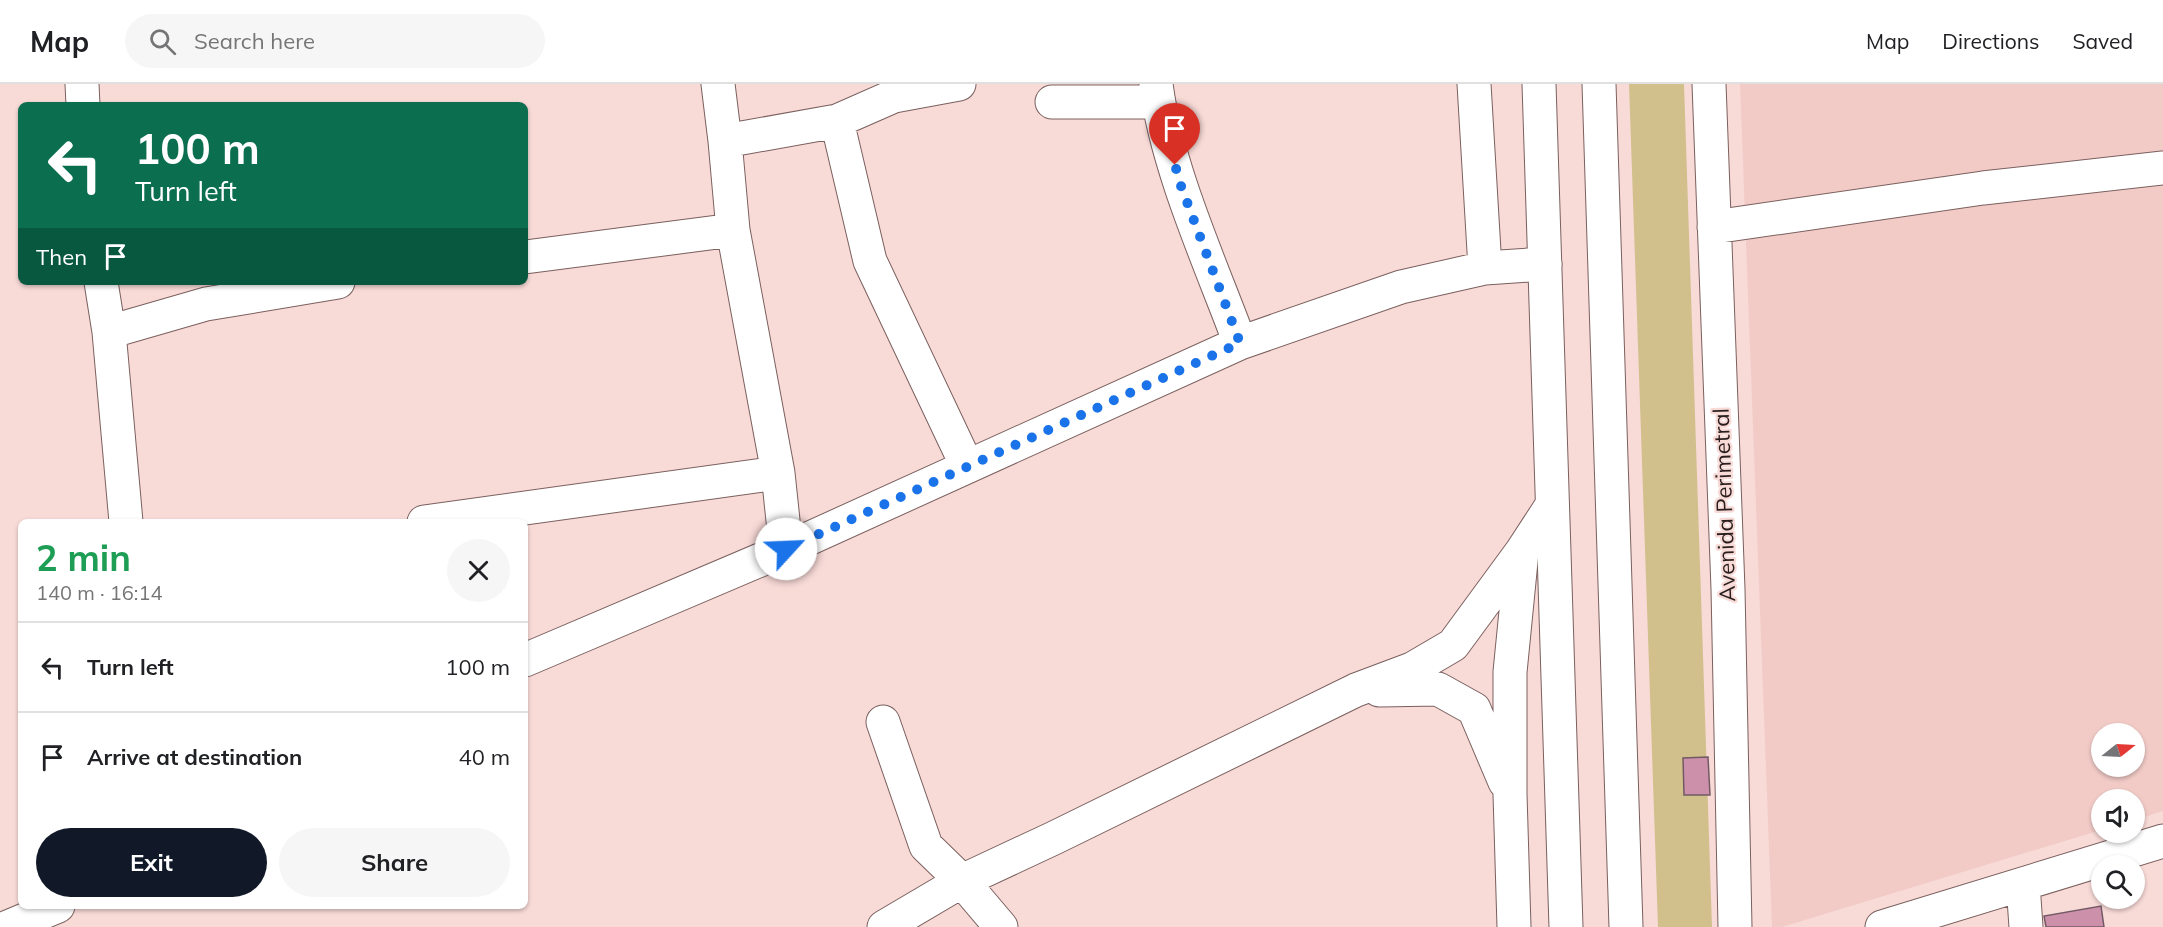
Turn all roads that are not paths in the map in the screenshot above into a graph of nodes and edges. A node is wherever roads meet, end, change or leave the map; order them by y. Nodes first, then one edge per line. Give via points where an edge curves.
1 (82, 84) edge
2 (718, 84) edge
3 (959, 84) edge
4 (1474, 84) edge
5 (1539, 84) edge
6 (1599, 84) edge
7 (1708, 84) edge
8 (1157, 93) edge
9 (83, 102) edge
10 (1052, 102) dead end
11 (837, 121) junction
12 (725, 141) junction
13 (2163, 168) edge
14 (1714, 227) junction
15 (732, 230) junction
16 (528, 257) edge
17 (1545, 264) junction
18 (1485, 268) junction
19 (102, 285) edge
20 (320, 285) edge
21 (110, 332) junction
22 (1240, 343) junction
23 (967, 466) junction
24 (778, 473) junction
25 (1552, 505) junction
26 (126, 519) edge
27 (446, 519) edge
28 (786, 549) junction
29 (1522, 551) junction
30 (528, 659) edge
31 (1356, 690) junction
32 (883, 722) dead end
33 (1510, 794) junction
34 (2163, 841) edge
35 (962, 881) junction
36 (2023, 884) junction
37 (51, 909) edge
38 (8, 927) edge
39 (884, 927) edge
40 (1001, 927) edge
41 (1514, 927) edge
42 (1566, 927) edge
43 (1626, 927) edge
44 (1735, 927) edge
45 (1882, 927) edge
46 (2026, 927) edge

1 - 9 main road
2 - 12 main road
3 - 11 main road via 894,96
4 - 18 main road
5 - 17 main road
6 - 43 main road
7 - 14 main road, Avenida Perimetral
8 - 10 main road
8 - 22 main road via 1181,186
11 - 12 main road
11 - 23 main road via 870,261
12 - 15 main road
13 - 14 main road via 1983,188
14 - 44 main road, Avenida Perimetral via 1728,589
15 - 16 main road
15 - 24 main road
17 - 18 main road
17 - 25 main road
18 - 22 main road via 1401,287
19 - 21 main road
20 - 21 main road via 206,304
21 - 26 main road
22 - 23 main road
23 - 28 main road
24 - 27 main road
24 - 28 main road
25 - 29 main road
25 - 42 main road
28 - 30 main road
29 - 31 main road via 1453,645 1412,669
29 - 33 main road via 1510,672
31 - 33 main road via 1438,689 1474,709
31 - 35 main road
32 - 35 main road via 926,846
33 - 41 main road
34 - 36 main road
35 - 39 main road
35 - 40 main road
36 - 45 main road
36 - 46 main road
37 - 38 main road

